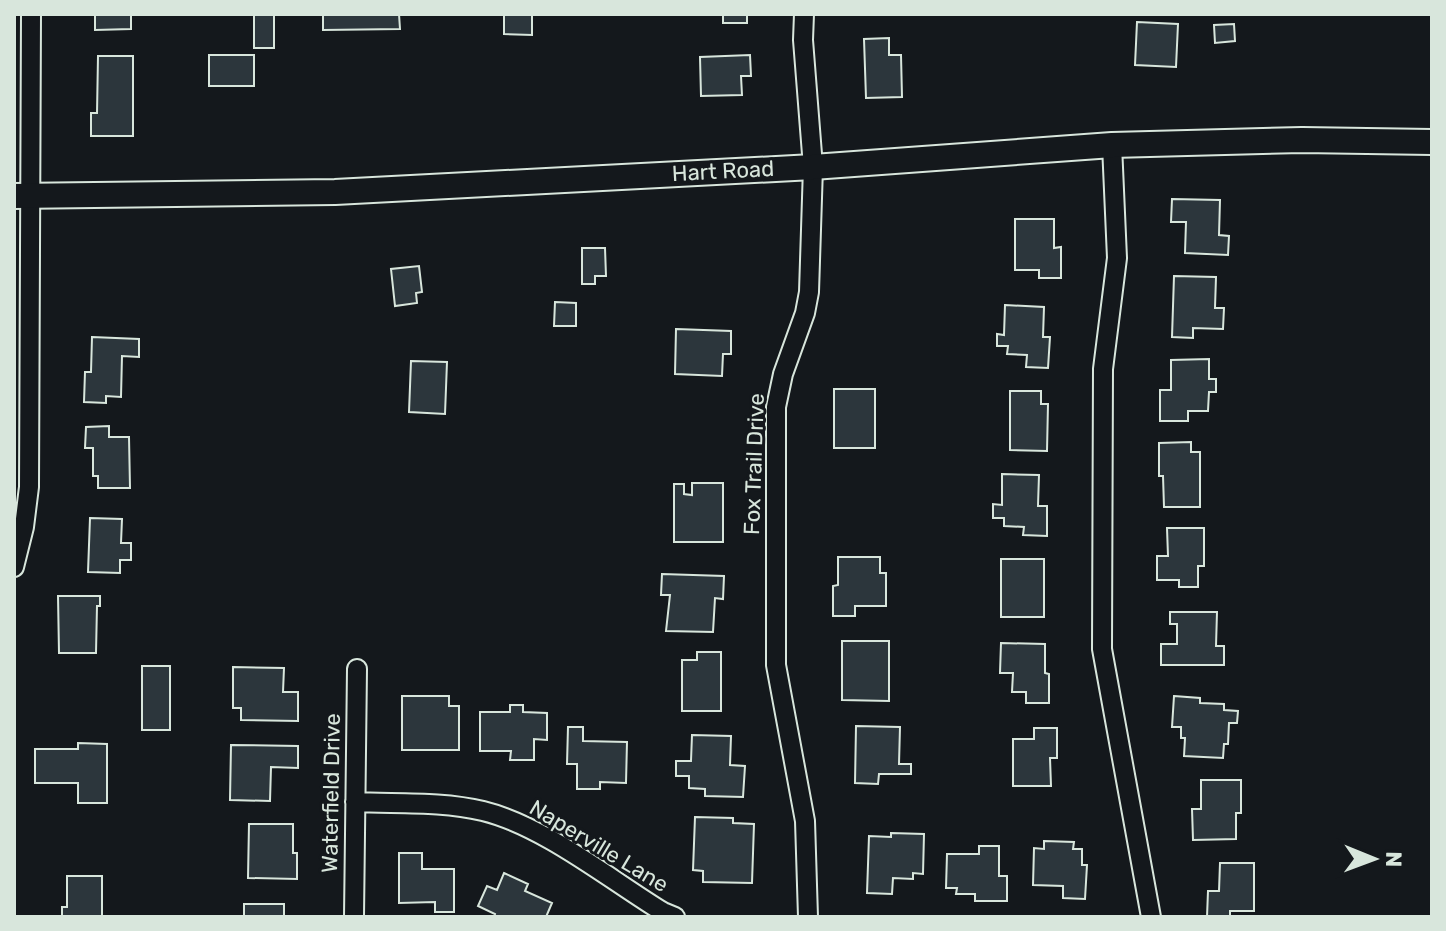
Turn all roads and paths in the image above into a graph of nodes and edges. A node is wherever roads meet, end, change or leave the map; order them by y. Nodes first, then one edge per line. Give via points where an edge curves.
1 (31, 14) edge
2 (804, 14) edge
3 (1432, 142) edge
4 (1112, 145) junction
5 (813, 167) junction
6 (22, 195) edge
7 (14, 567) edge
8 (357, 669) dead end
9 (355, 802) junction
10 (354, 917) edge
11 (675, 917) edge
12 (808, 917) edge
13 (1151, 917) edge

1 - 6 street
2 - 5 street, Fox Trail Drive
3 - 4 street, Hart Road
4 - 5 street, Hart Road
4 - 13 street via 1117,258 1103,369 1102,649
5 - 6 street, Hart Road via 335,192
5 - 12 street, Fox Trail Drive via 809,292 776,407 774,608 776,665 805,821
6 - 7 street via 29,487
8 - 9 street, Waterfield Drive
9 - 10 street, Waterfield Drive
9 - 11 street, Naperville Lane via 459,806 509,819

